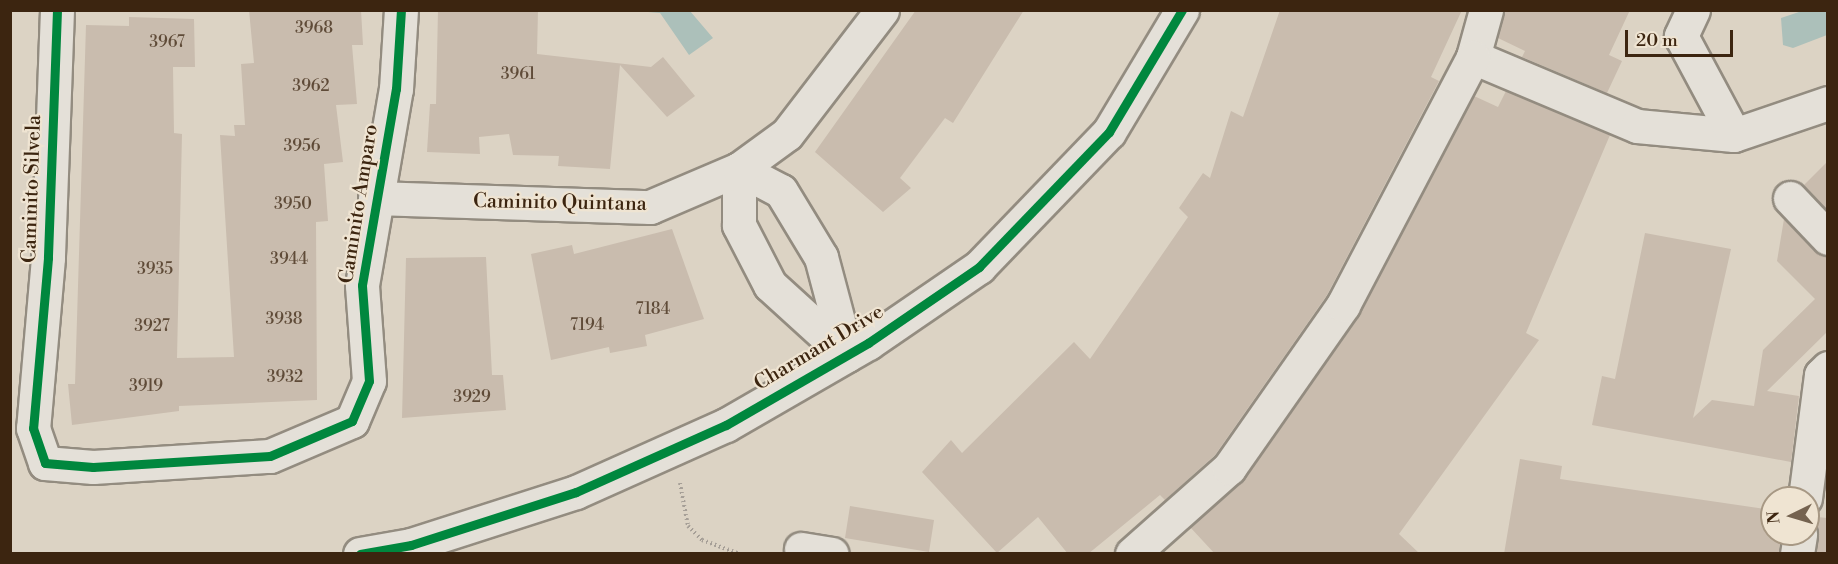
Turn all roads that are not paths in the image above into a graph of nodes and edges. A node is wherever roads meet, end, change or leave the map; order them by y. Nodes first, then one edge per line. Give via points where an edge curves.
1 (57, 10) edge
2 (400, 10) edge
3 (882, 10) edge
4 (1182, 10) edge
5 (1486, 10) edge
6 (1693, 10) edge
7 (1473, 57) junction
8 (1827, 104) edge
9 (1734, 135) junction
10 (739, 169) junction
11 (375, 198) junction
12 (1790, 198) dead end
13 (1827, 238) edge
14 (847, 355) junction
15 (1827, 368) edge
16 (93, 467) joint
17 (1807, 486) edge
18 (1166, 544) edge
19 (360, 554) edge
20 (1132, 554) edge

1 - 16 street, Caminito Silvela via 48,258 33,428 45,463
2 - 11 street, Caminito Amparo via 396,89
3 - 10 street, Caminito Quintana via 787,134
4 - 14 street, Charmant Drive via 1109,132 979,267
5 - 7 street
6 - 9 street via 1681,36
7 - 9 street via 1636,126
7 - 18 street via 1343,305 1229,468
8 - 9 street
10 - 11 street, Caminito Quintana via 650,207
10 - 14 street via 781,191 821,257
10 - 14 street via 739,225 770,285
11 - 16 street, Caminito Amparo via 362,285 369,381 352,421 270,456
12 - 13 street
14 - 19 street, Charmant Drive via 726,425 576,492 411,545
15 - 17 street via 1821,375
18 - 20 street

